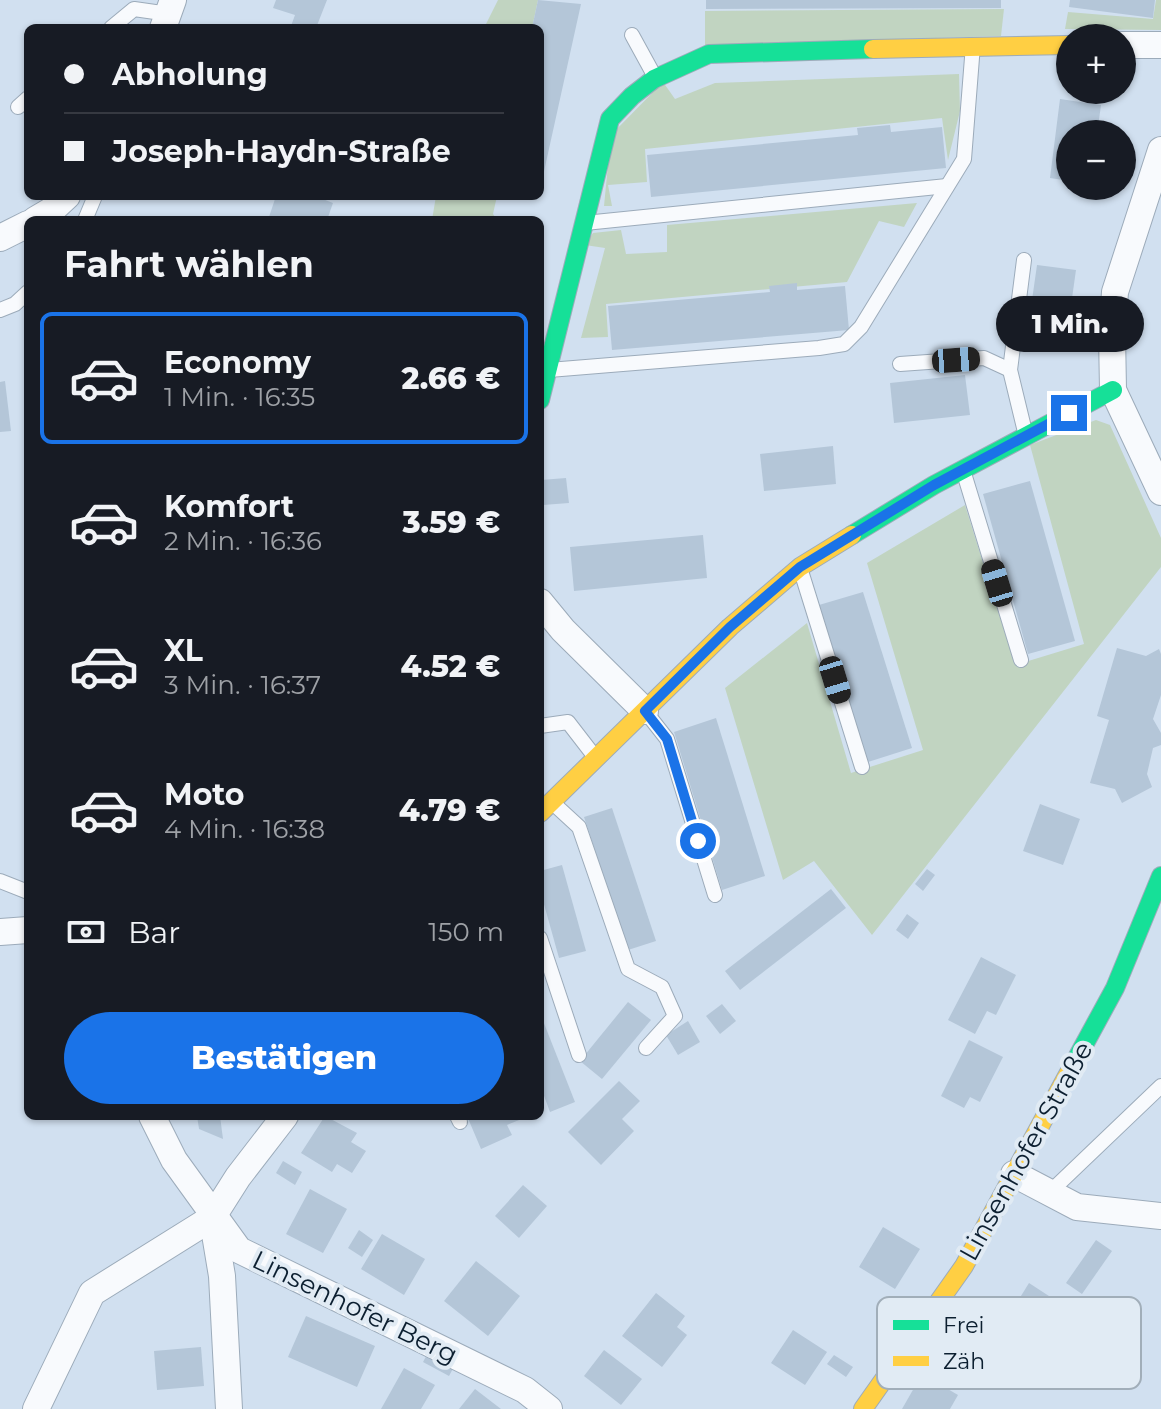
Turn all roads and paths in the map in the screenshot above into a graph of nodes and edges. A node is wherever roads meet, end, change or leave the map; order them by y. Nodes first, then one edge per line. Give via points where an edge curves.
1 (168, 14) edge
2 (116, 24) edge
3 (632, 35) dead end
4 (973, 45) junction
5 (1056, 45) edge
6 (1136, 45) edge
7 (1161, 45) edge
8 (655, 77) junction
9 (1161, 150) edge
10 (947, 186) junction
11 (1152, 198) edge
12 (63, 200) edge
13 (42, 216) edge
14 (583, 223) junction
15 (24, 226) edge
16 (0, 238) edge
17 (1024, 260) dead end
18 (24, 296) edge
19 (0, 310) edge
20 (900, 364) dead end
21 (546, 370) junction
22 (1010, 370) junction
23 (544, 380) edge
24 (1113, 390) junction
25 (1026, 436) junction
26 (963, 470) junction
27 (1161, 492) edge
28 (800, 567) junction
29 (545, 614) edge
30 (1021, 660) dead end
31 (645, 711) junction
32 (544, 725) edge
33 (595, 757) junction
34 (862, 767) dead end
35 (546, 807) edge
36 (1161, 876) edge
37 (0, 881) edge
38 (24, 890) edge
39 (715, 895) dead end
40 (24, 930) edge
41 (0, 932) edge
42 (544, 950) edge
43 (646, 1048) dead end
44 (579, 1055) dead end
45 (1161, 1086) edge
46 (154, 1120) edge
47 (282, 1120) edge
48 (1014, 1174) junction
49 (1048, 1194) junction
50 (1161, 1216) edge
51 (212, 1218) junction
52 (942, 1297) edge
53 (877, 1389) edge
54 (36, 1409) edge
55 (229, 1409) edge
56 (549, 1409) edge
57 (863, 1409) edge

1 - 2 lane via 134,9
3 - 8 lane
4 - 5 street
4 - 8 street via 709,54
4 - 10 lane via 964,159
6 - 7 street
8 - 14 street via 630,94 610,119
9 - 11 street
10 - 14 lane
10 - 21 lane via 861,327 844,344
11 - 24 street via 1115,292
12 - 13 street
14 - 21 street
15 - 16 street
17 - 22 lane
18 - 19 lane
20 - 22 lane via 984,358
21 - 23 street
22 - 25 lane
24 - 25 street
24 - 27 street
25 - 26 street
26 - 28 street
26 - 30 lane
28 - 31 street
28 - 34 lane
29 - 31 street
31 - 33 street
31 - 39 lane via 667,739
32 - 33 lane via 568,722
33 - 35 street
35 - 43 lane via 579,827 628,969 662,987 675,1016
36 - 48 street, Linsenhofer Straße via 1115,988
37 - 38 lane
40 - 41 street
42 - 44 lane
45 - 49 lane
46 - 51 street
47 - 51 street
48 - 49 street
48 - 52 street, Linsenhofer Straße
49 - 50 street via 1077,1207
51 - 54 street via 92,1293
51 - 55 street, Linsenhofer Berg via 222,1276
51 - 56 street, Linsenhofer Berg via 239,1250 525,1390
53 - 57 street, Linsenhofer Straße

